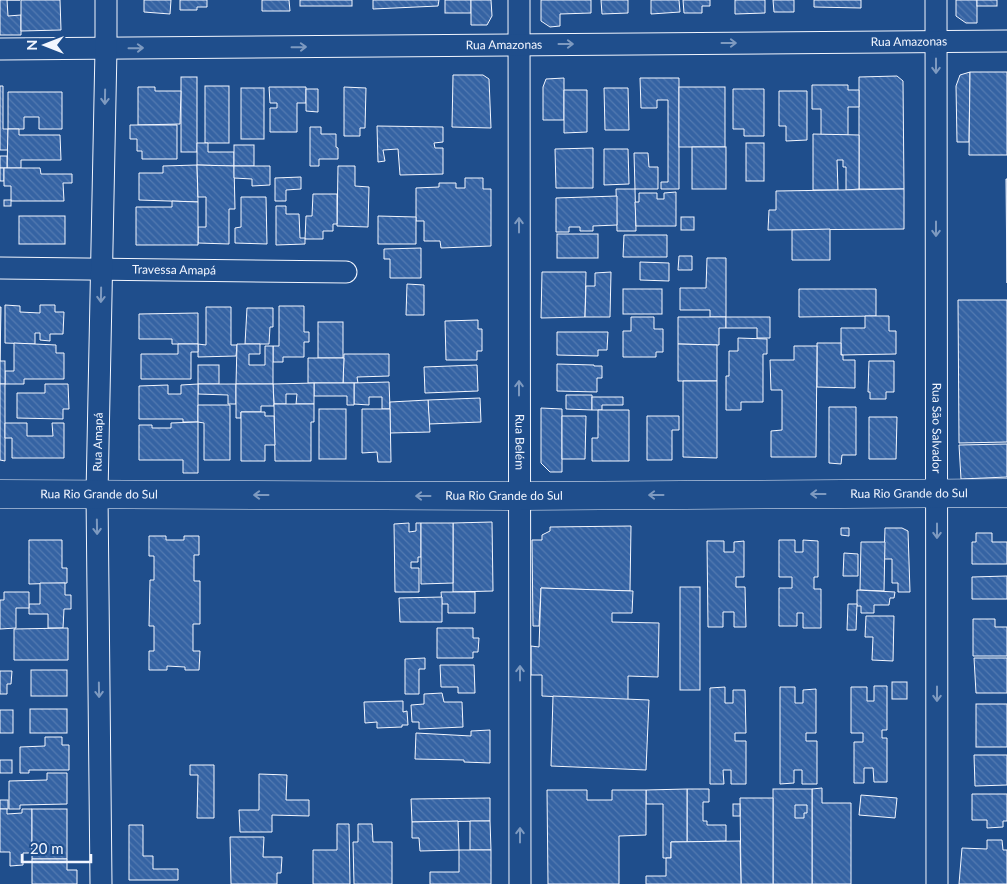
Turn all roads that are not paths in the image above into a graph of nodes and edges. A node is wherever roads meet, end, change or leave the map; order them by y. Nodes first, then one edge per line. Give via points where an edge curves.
1 (106, 0) edge
2 (519, 0) edge
3 (936, 0) edge
4 (1007, 41) edge
5 (936, 42) junction
6 (519, 45) junction
7 (106, 48) junction
8 (0, 49) edge
9 (0, 268) edge
10 (101, 268) junction
11 (346, 272) dead end
12 (937, 493) junction
13 (1007, 493) edge
14 (0, 494) edge
15 (97, 494) junction
16 (520, 496) junction
17 (101, 884) edge
18 (520, 884) edge
19 (937, 884) edge

1 - 7 street, Rua Amapá
2 - 6 street, Rua Belém
3 - 5 street, Rua São Salvador
4 - 5 street, Rua Amazonas
6 -> 5 street, Rua Amazonas
5 -> 12 street, Rua São Salvador
7 -> 6 street, Rua Amazonas
16 -> 6 street, Rua Belém
7 - 8 street, Rua Amazonas
7 -> 10 street, Rua Amapá
9 - 10 street, Travessa Amapá
10 - 11 street, Travessa Amapá
10 -> 15 street, Rua Amapá
12 - 13 street, Rua Rio Grande do Sul
12 -> 16 street, Rua Rio Grande do Sul
12 -> 19 street, Rua São Salvador
14 - 15 street, Rua Rio Grande do Sul
16 -> 15 street, Rua Rio Grande do Sul
15 -> 17 street, Rua Amapá
18 -> 16 street, Rua Belém

